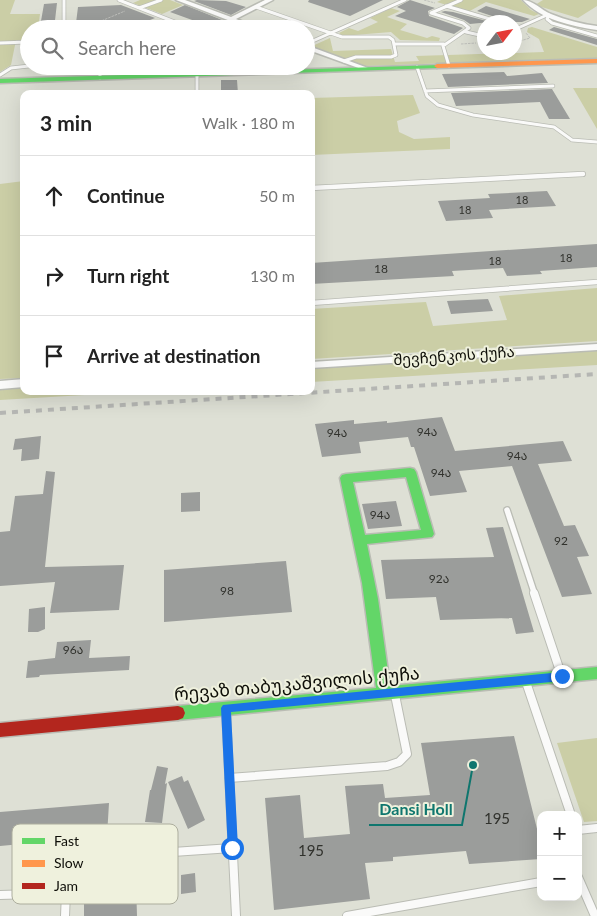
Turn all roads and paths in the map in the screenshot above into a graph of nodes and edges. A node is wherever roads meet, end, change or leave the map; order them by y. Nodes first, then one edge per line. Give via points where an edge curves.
1 (64, 0) edge
2 (118, 0) edge
3 (161, 0) edge
4 (179, 0) edge
5 (270, 0) edge
6 (405, 0) edge
7 (461, 0) edge
8 (526, 0) edge
9 (256, 6) junction
10 (446, 6) junction
11 (137, 8) junction
12 (477, 15) edge
13 (548, 15) junction
14 (231, 19) junction
15 (64, 20) edge
16 (104, 20) edge
17 (169, 20) edge
18 (234, 20) edge
19 (293, 20) edge
20 (522, 25) edge
21 (315, 28) edge
22 (597, 30) edge
23 (466, 32) junction
24 (328, 33) junction
25 (477, 34) edge
26 (315, 40) edge
27 (20, 42) edge
28 (0, 43) edge
29 (476, 43) dead end
30 (394, 44) junction
31 (444, 44) junction
32 (459, 44) dead end
33 (315, 49) edge
34 (344, 61) junction
35 (597, 61) edge
36 (449, 66) junction
37 (20, 67) edge
38 (417, 67) junction
39 (366, 69) junction
40 (315, 70) edge
41 (67, 75) edge
42 (197, 75) edge
43 (0, 76) edge
44 (0, 81) edge
45 (553, 86) dead end
46 (197, 90) edge
47 (425, 92) junction
48 (597, 142) edge
49 (583, 174) dead end
50 (315, 188) edge
51 (597, 282) edge
52 (315, 303) edge
53 (597, 347) edge
54 (315, 365) edge
55 (20, 384) edge
56 (0, 385) edge
57 (507, 510) dead end
58 (360, 540) junction
59 (597, 673) edge
60 (562, 676) junction
61 (526, 680) junction
62 (389, 693) junction
63 (226, 708) junction
64 (0, 730) edge
65 (229, 778) junction
66 (570, 811) edge
67 (597, 828) edge
68 (582, 830) edge
69 (232, 848) junction
70 (178, 852) edge
71 (537, 883) edge
72 (582, 886) edge
73 (236, 916) edge
74 (347, 916) edge
75 (595, 916) edge

1 - 15 lane
2 - 11 lane
3 - 11 lane
4 - 14 street
5 - 9 street
6 - 24 lane
7 - 10 lane
8 - 13 street
9 - 14 street
9 - 19 lane
10 - 12 lane
10 - 23 lane via 431,13 467,25
11 - 16 path
11 - 17 lane
13 - 20 lane
13 - 22 street
14 - 18 street
21 - 24 lane
23 - 25 lane
23 - 31 lane
24 - 26 lane
24 - 30 lane via 342,37 388,37
27 - 28 lane
29 - 32 path
30 - 31 lane
30 - 34 lane via 396,54 391,57
31 - 36 lane
33 - 34 street
34 - 39 street
35 - 36 street
36 - 38 street
37 - 43 lane via 11,68
38 - 39 street
38 - 47 lane
39 - 40 street
41 - 44 street
42 - 46 lane
45 - 47 lane
47 - 48 lane via 438,105 456,111 536,123 554,127 572,140
49 - 50 lane
51 - 52 lane
53 - 54 street, შევჩენკოს ქუჩა
55 - 56 street
57 - 60 lane
58 - 58 street via 428,534 410,472 346,478
58 - 62 street via 375,640
59 - 60 street, რევაზ თაბუკაშვილის ქუჩა
60 - 61 street, რევაზ თაბუკაშვილის ქუჩა
61 - 62 street, რევაზ თაბუკაშვილის ქუჩა
61 - 66 lane
62 - 63 street, რევაზ თაბუკაშვილის ქუჩა
62 - 65 lane via 407,754 399,762 387,766
63 - 64 street, რევაზ თაბუკაშვილის ქუჩა
63 - 65 lane
65 - 69 lane
67 - 68 lane
69 - 70 lane
69 - 73 lane
71 - 74 lane
72 - 75 lane

